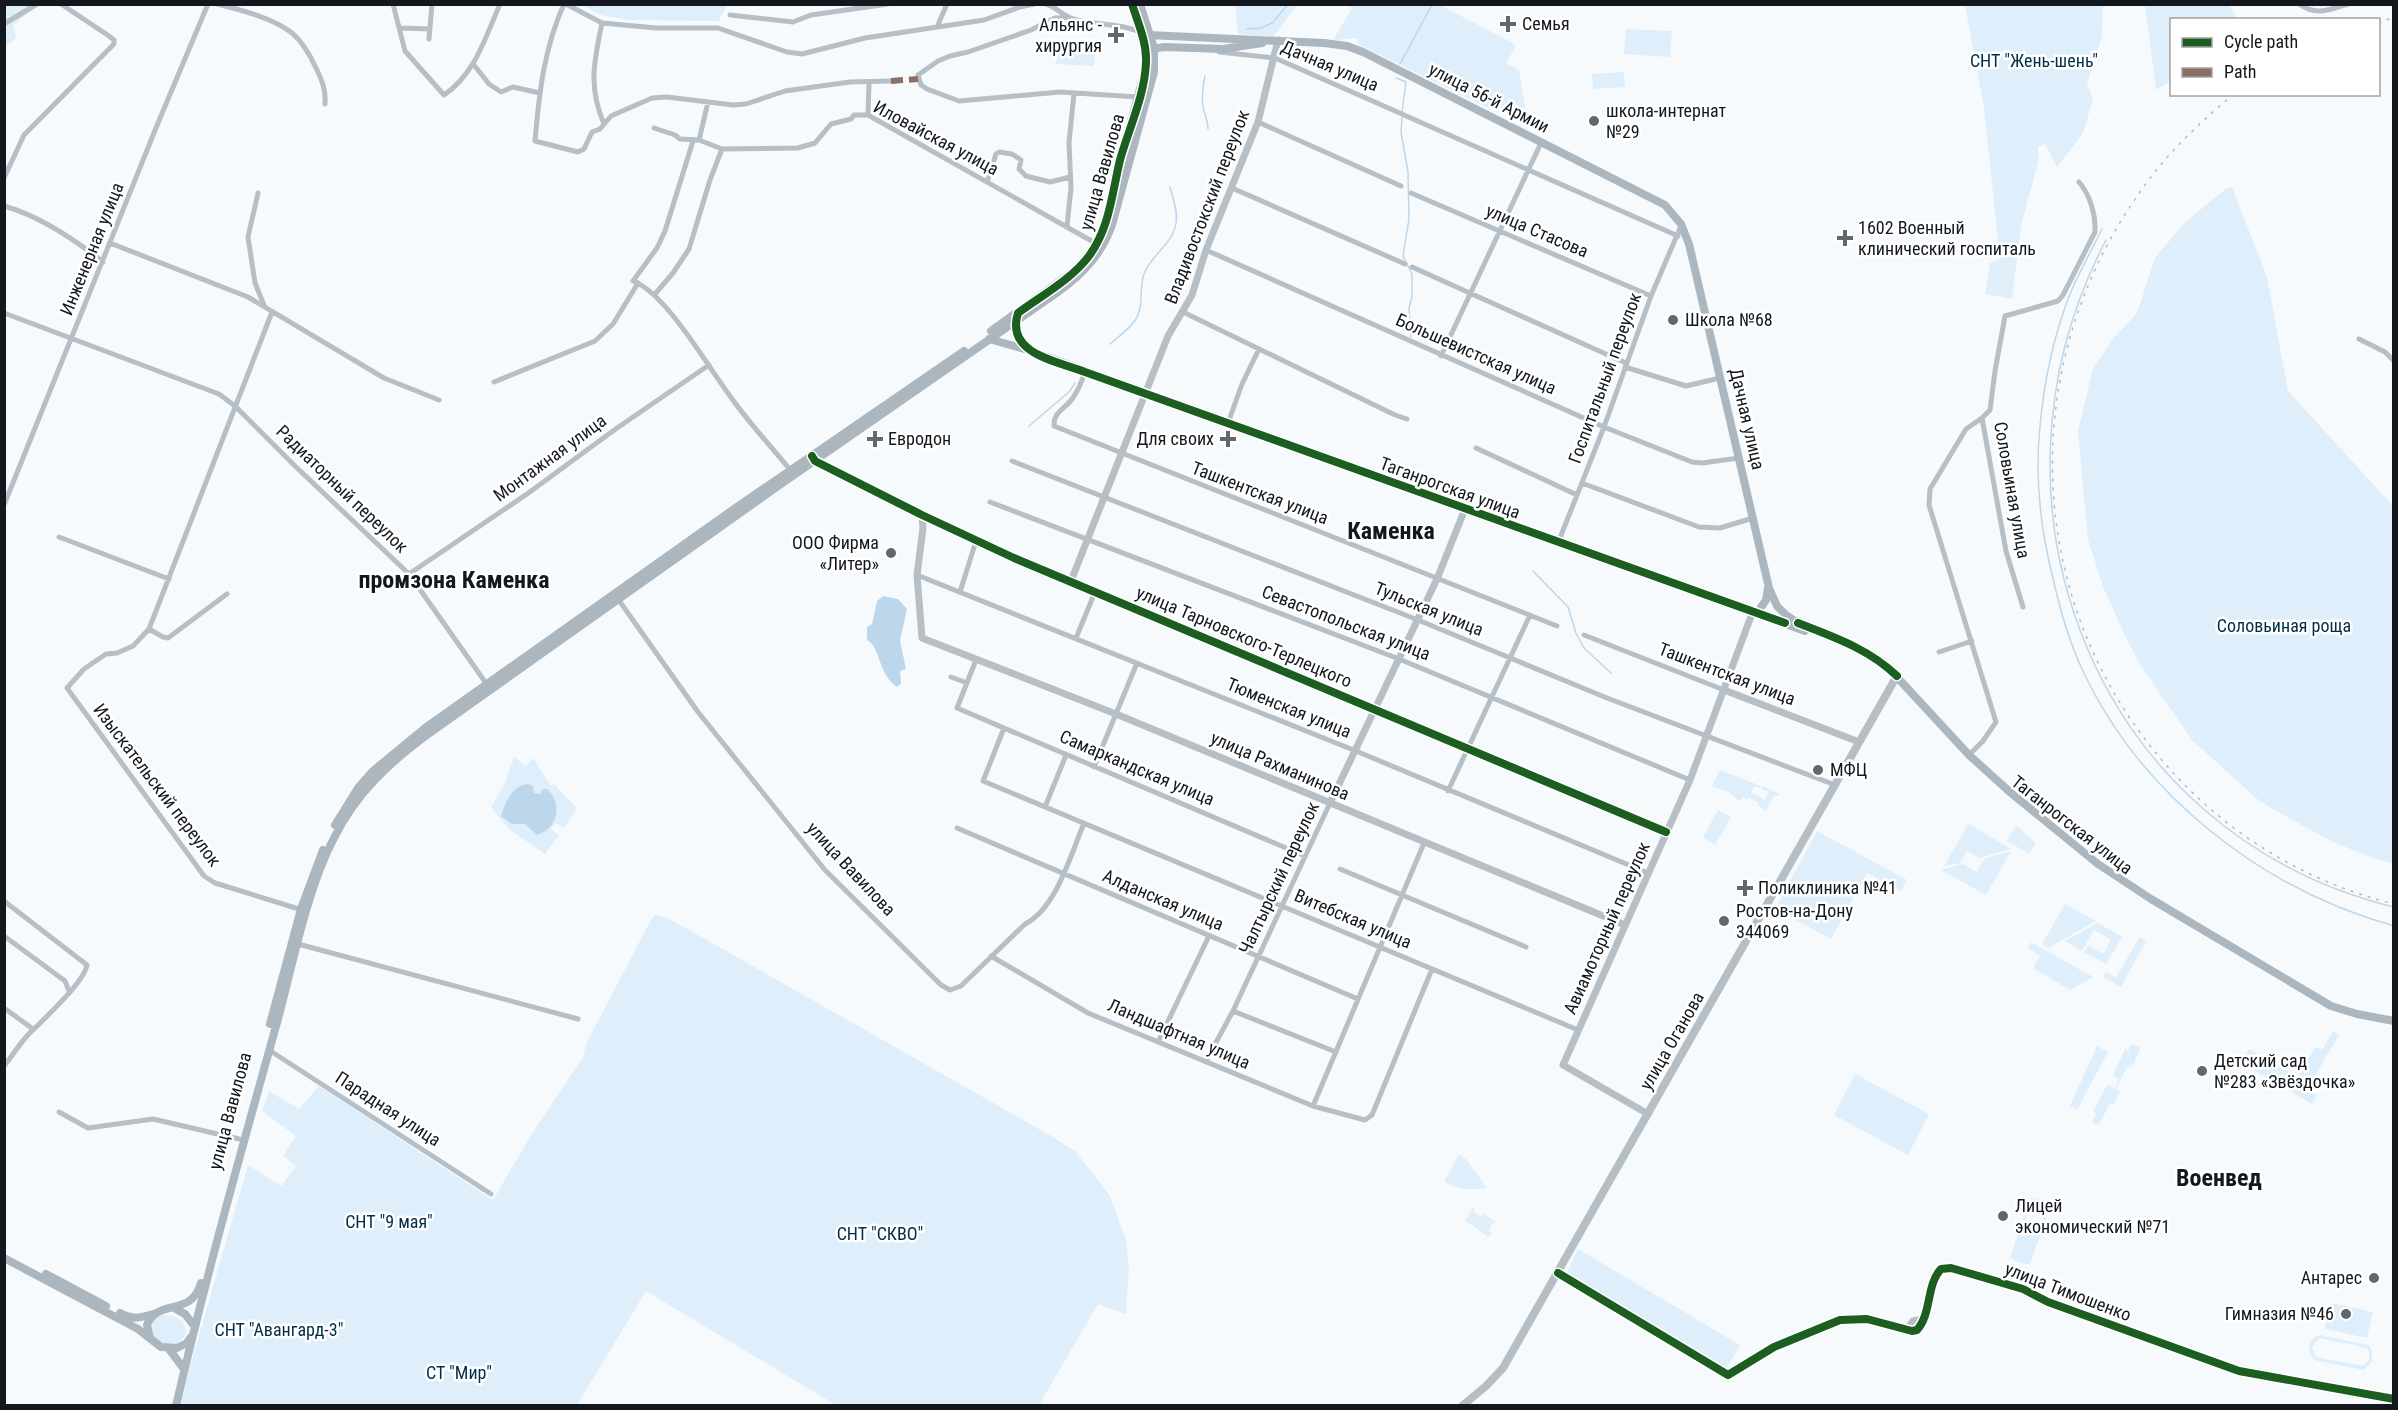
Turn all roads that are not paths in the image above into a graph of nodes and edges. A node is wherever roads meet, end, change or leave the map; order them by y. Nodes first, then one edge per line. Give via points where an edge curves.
1 (37, 4) edge
2 (61, 4) edge
3 (208, 4) edge
4 (217, 4) edge
5 (393, 4) edge
6 (432, 4) edge
7 (500, 4) edge
8 (565, 4) edge
9 (888, 4) edge
10 (947, 4) edge
11 (1034, 4) edge
12 (1046, 4) edge
13 (1132, 4) edge
14 (1140, 4) edge
15 (2299, 4) edge
16 (2348, 4) edge
17 (730, 15) dead end
18 (1068, 17) junction
19 (602, 23) junction
20 (4, 24) edge
21 (400, 27) junction
22 (937, 27) junction
23 (430, 29) junction
24 (1146, 34) junction
25 (1209, 37) junction
26 (429, 39) dead end
27 (1278, 40) junction
28 (1186, 47) junction
29 (1149, 49) junction
30 (1209, 49) junction
31 (1275, 58) junction
32 (474, 65) junction
33 (891, 81) dead end
34 (869, 83) junction
35 (540, 93) junction
36 (1074, 93) junction
37 (1139, 97) junction
38 (708, 102) junction
39 (325, 104) dead end
40 (868, 115) junction
41 (1258, 122) junction
42 (604, 124) junction
43 (654, 128) dead end
44 (696, 141) junction
45 (1541, 143) junction
46 (722, 149) junction
47 (1528, 170) junction
48 (1070, 177) junction
49 (4, 178) edge
50 (987, 182) junction
51 (2079, 182) dead end
52 (1401, 186) dead end
53 (1232, 188) junction
54 (258, 193) dead end
55 (1412, 193) dead end
56 (5, 205) edge
57 (1675, 214) joint
58 (1681, 224) junction
59 (1067, 226) junction
60 (1499, 230) junction
61 (1678, 236) junction
62 (110, 243) junction
63 (1097, 244) junction
64 (1206, 250) junction
65 (102, 262) junction
66 (1405, 264) dead end
67 (1412, 267) dead end
68 (636, 282) junction
69 (1471, 292) junction
70 (655, 294) junction
71 (1651, 296) junction
72 (264, 307) junction
73 (272, 312) junction
74 (1183, 312) junction
75 (4, 313) edge
76 (1016, 317) junction
77 (72, 339) junction
78 (989, 339) junction
79 (2359, 339) dead end
80 (1259, 349) junction
81 (1028, 350) junction
82 (1441, 356) junction
83 (2394, 361) edge
84 (709, 365) junction
85 (1626, 365) junction
86 (1085, 372) junction
87 (1720, 378) junction
88 (494, 382) dead end
89 (1146, 393) junction
90 (439, 400) dead end
91 (235, 406) junction
92 (1982, 418) junction
93 (1407, 419) dead end
94 (1228, 423) junction
95 (1604, 427) junction
96 (1476, 448) dead end
97 (1120, 454) junction
98 (1738, 458) junction
99 (813, 459) junction
100 (1012, 461) dead end
101 (792, 473) junction
102 (1582, 483) junction
103 (1577, 495) junction
104 (1103, 497) junction
105 (990, 502) dead end
106 (4, 504) edge
107 (1465, 509) junction
108 (922, 515) junction
109 (1753, 518) junction
110 (58, 537) dead end
111 (1087, 538) junction
112 (976, 541) junction
113 (1558, 543) junction
114 (409, 574) junction
115 (917, 575) junction
116 (169, 579) junction
117 (1437, 579) junction
118 (1071, 581) junction
119 (1769, 588) junction
120 (960, 592) junction
121 (1095, 592) junction
122 (227, 594) dead end
123 (618, 599) junction
124 (2023, 607) dead end
125 (1755, 612) junction
126 (1530, 615) junction
127 (1418, 620) junction
128 (1798, 623) joint
129 (1557, 626) dead end
130 (149, 628) junction
131 (1584, 635) dead end
132 (1076, 638) junction
133 (1972, 641) junction
134 (1939, 652) dead end
135 (1399, 659) junction
136 (1510, 659) junction
137 (976, 660) junction
138 (1137, 663) junction
139 (951, 677) dead end
140 (1896, 679) junction
141 (967, 683) junction
142 (489, 688) junction
143 (1725, 690) junction
144 (1491, 698) junction
145 (1376, 708) junction
146 (1116, 714) junction
147 (1004, 729) junction
148 (1706, 737) junction
149 (1859, 742) junction
150 (1468, 747) junction
151 (1356, 751) junction
152 (1066, 755) junction
153 (1967, 757) junction
154 (1094, 767) junction
155 (1690, 780) junction
156 (1835, 785) junction
157 (1448, 790) junction
158 (1330, 803) junction
159 (1045, 807) junction
160 (1084, 823) junction
161 (957, 828) dead end
162 (1666, 832) junction
163 (1424, 843) junction
164 (1305, 856) junction
165 (1340, 869) dead end
166 (1648, 873) junction
167 (1062, 874) junction
168 (1402, 894) junction
169 (4, 901) edge
170 (1282, 906) junction
171 (2164, 909) junction
172 (304, 910) junction
173 (1625, 926) junction
174 (4, 936) edge
175 (1209, 936) junction
176 (298, 944) junction
177 (1526, 947) dead end
178 (1379, 948) junction
179 (991, 956) junction
180 (1258, 957) junction
181 (1432, 969) junction
182 (69, 991) junction
183 (1358, 999) junction
184 (4, 1008) edge
185 (1233, 1011) junction
186 (578, 1019) dead end
187 (2394, 1021) edge
188 (2394, 1026) edge
189 (33, 1029) junction
190 (1578, 1030) junction
191 (1158, 1042) junction
192 (269, 1050) junction
193 (1336, 1052) junction
194 (1206, 1061) junction
195 (4, 1066) edge
196 (1313, 1107) junction
197 (59, 1112) dead end
198 (1648, 1114) junction
199 (239, 1139) junction
200 (491, 1194) dead end
201 (4, 1252) edge
202 (4, 1258) edge
203 (1558, 1273) junction
204 (174, 1308) junction
205 (153, 1314) junction
206 (194, 1331) junction
207 (150, 1338) junction
208 (169, 1349) junction
209 (184, 1369) junction
210 (2394, 1399) edge
211 (176, 1406) edge
212 (1462, 1406) edge

1 - 20 street
2 - 49 street via 109,36 114,44 24,135
3 - 62 street, Инженерная улица
4 - 39 street via 293,33 321,78
5 - 21 street
6 - 23 street
7 - 32 street
8 - 19 street
8 - 35 street via 551,34
9 - 17 street via 811,15 793,22
10 - 22 street
11 - 22 street via 984,20
12 - 18 street
13 - 24 main road, улица Вавилова
14 - 24 main road, улица Вавилова
15 - 16 street via 2315,13
18 - 24 street
18 - 36 street via 1055,18 1031,30 950,56 925,68 918,79 927,89 959,101
19 - 22 street via 718,28 802,54 865,38
19 - 42 street via 593,93
21 - 23 street
21 - 32 street via 405,51 444,95
23 - 26 street
24 - 25 main road, Дачная улица
24 - 29 main road, улица Вавилова
25 - 27 main road, Дачная улица
25 - 28 main road
27 - 30 main road, Дачная улица
27 - 31 street, Владивостокский переулок
27 - 45 main road, улица 56-й Армии via 1339,44 1363,52
28 - 29 main road, Дачная улица
28 - 30 main road, Дачная улица
29 - 37 main road, улица Вавилова
29 - 76 main road, улица Вавилова via 1154,72 1114,219 1102,248 1071,283
30 - 31 street, Дачная улица
31 - 41 street, Владивостокский переулок
31 - 47 street, Дачная улица
32 - 35 street via 501,92 513,87
33 - 34 street
34 - 38 street via 850,82 785,92 746,104
34 - 40 street
35 - 42 street via 535,141 578,152 584,149 592,132
36 - 37 street
36 - 48 street
37 - 63 main road, улица Вавилова
38 - 42 street via 652,98 612,116
38 - 44 street
40 - 46 street, Иловайская улица via 854,115 831,124 810,146
40 - 50 street, Иловайская улица
41 - 52 street
41 - 53 street, Владивостокский переулок
43 - 44 street, Иловайская улица
44 - 46 street, Иловайская улица
44 - 68 street via 665,231
45 - 47 street
45 - 57 main road, улица 56-й Армии via 1665,205
46 - 70 street via 689,249
47 - 60 street
47 - 61 street, Дачная улица
48 - 50 street via 1050,182 1026,176 1019,169 1019,157 999,152
48 - 59 street
50 - 59 street, Иловайская улица
51 - 92 street, Соловьиная улица via 2096,222 2095,232 2058,301 2006,316 1990,410
53 - 64 street, Владивостокский переулок
53 - 66 street
54 - 72 street via 248,237 255,283
55 - 60 street, улица Стасова
56 - 65 street via 81,245
57 - 58 main road, Дачная улица
58 - 61 street, Госпитальный переулок
58 - 87 main road, Дачная улица
59 - 63 street, Иловайская улица
60 - 69 street
60 - 71 street, улица Стасова
61 - 71 street, Госпитальный переулок
62 - 65 street, Инженерная улица
62 - 72 street via 248,297
63 - 76 main road, улица Вавилова via 1078,268
64 - 74 street, Владивостокский переулок
64 - 82 street, Большевистская улица
65 - 77 street, Инженерная улица
67 - 69 street
68 - 70 street
68 - 88 street via 613,324 595,341
69 - 82 street
69 - 85 street
70 - 84 street
71 - 85 street, Госпитальный переулок
72 - 73 street
73 - 90 street via 384,378
73 - 91 street
74 - 80 street
74 - 89 street, Владивостокский переулок via 1168,336
75 - 77 street, Радиаторный переулок
76 - 78 main road, улица Вавилова
76 - 81 main road via 1019,341
76 - 99 main road, улица Вавилова
77 - 91 street, Радиаторный переулок via 219,394
77 - 106 street, Инженерная улица
78 - 81 main road, Таганрогская улица
78 - 99 main road, улица Вавилова
79 - 83 street
80 - 93 street
80 - 94 street
81 - 86 main road, Таганрогская улица
82 - 95 street, Большевистская улица
84 - 101 street
84 - 114 street, Монтажная улица
85 - 87 street via 1686,386
85 - 95 street, Госпитальный переулок
86 - 89 main road, Таганрогская улица
86 - 97 street, Ташкентская улица via 1072,400 1057,412 1054,426
87 - 98 main road, Дачная улица
89 - 94 main road, Таганрогская улица
89 - 97 street, Владивостокский переулок
91 - 114 street, Радиаторный переулок
91 - 116 street
92 - 124 street, Соловьиная улица via 2006,551
92 - 133 street via 1966,429 1929,496
94 - 107 main road, Таганрогская улица
95 - 98 street, Большевистская улица via 1692,462
95 - 102 street, Госпитальный переулок
96 - 103 street
97 - 104 street, Владивостокский переулок
97 - 117 street, Ташкентская улица
98 - 109 main road, Дачная улица
99 - 101 main road, улица Вавилова
99 - 108 street, улица Тарновского-Терлецкого
100 - 104 street, Тульская улица
101 - 123 main road, улица Вавилова
101 - 142 main road, улица Вавилова via 614,593
102 - 103 street, Госпитальный переулок
102 - 109 street via 1699,527 1720,528
103 - 113 street, Госпитальный переулок
104 - 111 street, Владивостокский переулок
104 - 127 street, Тульская улица
105 - 111 street, Севастопольская улица
107 - 113 main road, Таганрогская улица
107 - 117 street, Чалтырский переулок
108 - 112 street, улица Тарновского-Терлецкого
108 - 115 street
109 - 119 main road, Дачная улица
110 - 116 street
111 - 118 street, Владивостокский переулок
111 - 135 street, Севастопольская улица
112 - 118 street, улица Тарновского-Терлецкого
112 - 120 street
113 - 125 main road, Таганрогская улица
114 - 142 street, Радиаторный переулок
115 - 120 street, Тюменская улица
115 - 137 street, улица Рахманинова via 922,638
116 - 130 street
117 - 126 street, Ташкентская улица
117 - 127 street, Чалтырский переулок
118 - 121 street, улица Тарновского-Терлецкого
119 - 125 main road via 1766,600
119 - 128 main road, Дачная улица via 1778,606
120 - 132 street, Тюменская улица
121 - 132 street
121 - 145 street, улица Тарновского-Терлецкого
122 - 130 street via 168,638
123 - 142 main road, улица Вавилова
123 - 179 street, улица Вавилова via 698,712 825,870 941,985 950,990 961,986
125 - 140 main road, Таганрогская улица via 1857,652
125 - 143 street, Авиамоторный переулок
126 - 129 street, Ташкентская улица
126 - 136 street
127 - 135 street, Чалтырский переулок
127 - 136 street, Тульская улица
128 - 140 main road, Таганрогская улица via 1859,648 1883,662
130 - 172 street, Изыскательский переулок via 133,645 106,654 84,669 67,688 204,876 215,883
131 - 143 street, Ташкентская улица
132 - 138 street, Тюменская улица
133 - 134 street
133 - 153 street via 1996,722
135 - 144 street, Севастопольская улица
135 - 145 street, Чалтырский переулок
136 - 144 street
136 - 148 street, Тульская улица
137 - 141 street
137 - 146 street, улица Рахманинова
138 - 146 street
138 - 151 street, Тюменская улица
139 - 141 street
140 - 149 main road, улица Оганова
140 - 153 main road, Таганрогская улица
141 - 147 street, Самаркандская улица via 957,708
142 - 172 main road, улица Вавилова via 407,742 358,788 329,834
143 - 148 street, Авиамоторный переулок
143 - 149 street, Ташкентская улица
144 - 150 street
144 - 155 street, Севастопольская улица
145 - 150 street, улица Тарновского-Терлецкого
145 - 151 street, Чалтырский переулок
146 - 154 street
146 - 158 street, улица Рахманинова
147 - 152 street, Самаркандская улица
147 - 159 street, Витебская улица via 983,781
148 - 155 street, Авиамоторный переулок
148 - 156 street, Тульская улица
149 - 156 main road, улица Оганова
150 - 157 street
150 - 162 street, улица Тарновского-Терлецкого
151 - 157 street, Тюменская улица
151 - 158 street, Чалтырский переулок
152 - 154 street, Самаркандская улица
152 - 159 street
153 - 171 main road, Таганрогская улица via 2098,864
154 - 164 street, Самаркандская улица
155 - 162 street, Авиамоторный переулок
156 - 198 main road, улица Оганова
157 - 166 street, Тюменская улица
158 - 163 street, улица Рахманинова
158 - 164 street, Чалтырский переулок
159 - 160 street, Витебская улица
160 - 167 street, улица Вавилова
160 - 170 street, Витебская улица
161 - 167 street, Алданская улица
162 - 166 street, Авиамоторный переулок
163 - 168 street
163 - 173 street, улица Рахманинова
164 - 170 street, Чалтырский переулок
165 - 168 street
166 - 173 street, Авиамоторный переулок
167 - 175 street, Алданская улица
167 - 179 street, улица Вавилова via 1036,918
168 - 177 street
168 - 178 street
169 - 182 street via 87,965 86,972
170 - 178 street, Витебская улица
170 - 180 street, Чалтырский переулок
171 - 187 main road, Таганрогская улица via 2331,1006
171 - 188 main road, Таганрогская улица via 2329,1011
172 - 176 main road, улица Вавилова
172 - 199 main road, улица Вавилова
173 - 190 street, Авиамоторный переулок
174 - 182 street via 65,981
175 - 180 street, Алданская улица
175 - 191 street
176 - 186 street
176 - 192 main road, улица Вавилова
178 - 181 street, Витебская улица
178 - 183 street
179 - 191 street, Ландшафтная улица via 1088,1013
180 - 183 street, Алданская улица
180 - 185 street, Чалтырский переулок
181 - 190 street, Витебская улица
181 - 196 street, Ландшафтная улица via 1372,1114 1365,1120
182 - 189 street
183 - 193 street
184 - 189 street
185 - 193 street
185 - 194 street, Чалтырский переулок
189 - 195 street
190 - 198 street, Авиамоторный переулок via 1563,1065
191 - 194 street, Ландшафтная улица
192 - 200 street, Парадная улица
192 - 206 main road, улица Вавилова
193 - 196 street
194 - 196 street, Ландшафтная улица
197 - 199 street via 88,1128 153,1119
198 - 203 main road, улица Оганова
199 - 204 main road, улица Вавилова via 198,1291 192,1300
201 - 205 main road, улица Вавилова via 128,1318
202 - 207 main road
203 - 210 street, улица Тимошенко via 1728,1375 1774,1347 1840,1320 1867,1319 1907,1329 1913,1321 1923,1319 1936,1274 1951,1268 2023,1289 2048,1302 2239,1371
203 - 212 main road, улица Оганова via 1503,1368
204 - 205 main road, улица Вавилова
204 - 206 main road via 185,1314
205 - 207 main road via 147,1324
206 - 208 main road via 182,1346
206 - 209 main road, улица Вавилова
207 - 208 main road
208 - 209 main road
209 - 211 main road, улица Вавилова

